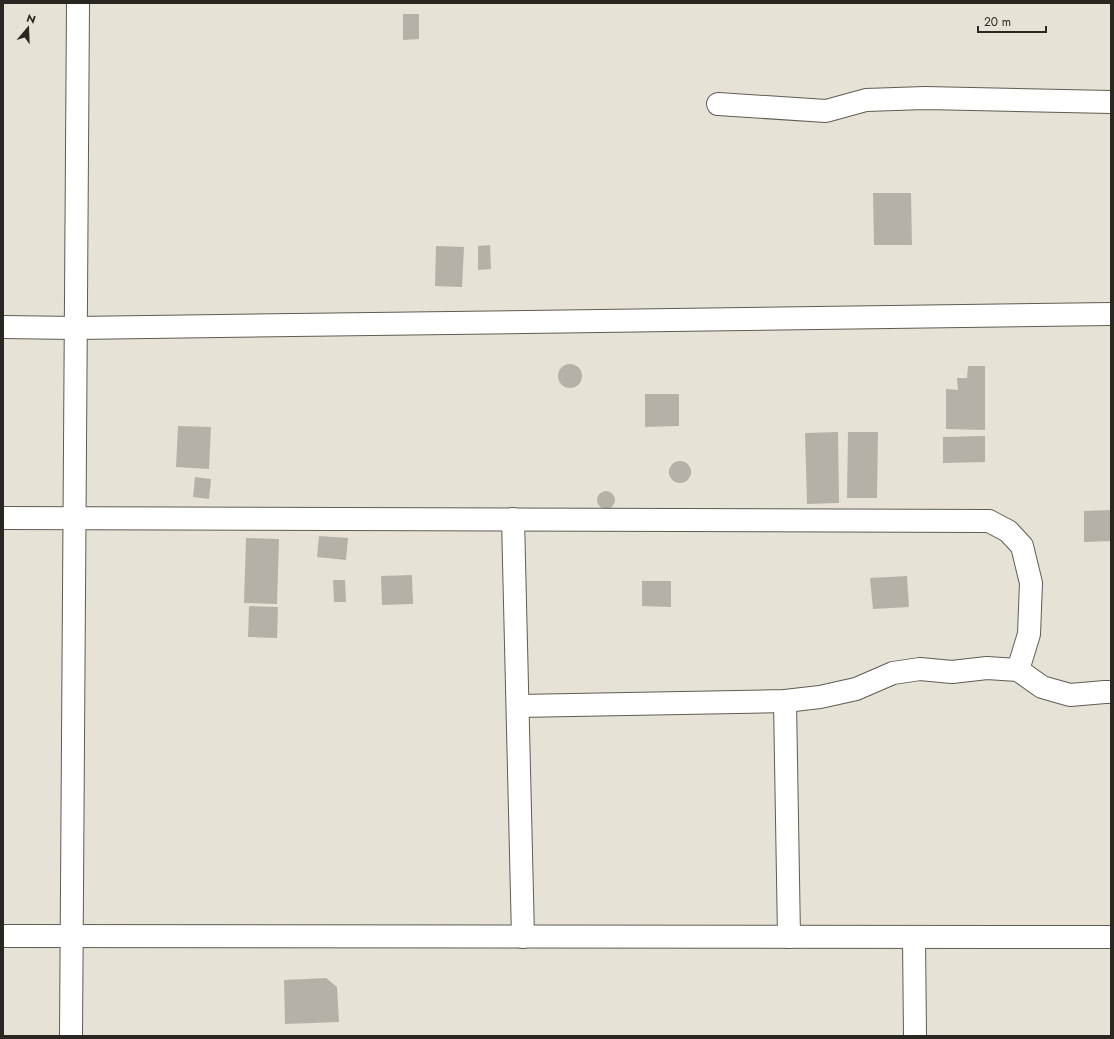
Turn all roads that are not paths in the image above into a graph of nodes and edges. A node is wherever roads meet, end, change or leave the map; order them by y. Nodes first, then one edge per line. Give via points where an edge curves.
1 (78, 3) edge
2 (1111, 102) edge
3 (718, 104) dead end
4 (1111, 314) edge
5 (3, 327) edge
6 (76, 328) junction
7 (3, 518) edge
8 (74, 518) junction
9 (513, 519) junction
10 (1018, 670) junction
11 (1111, 692) edge
12 (785, 701) junction
13 (518, 706) junction
14 (3, 936) edge
15 (72, 936) junction
16 (523, 937) junction
17 (789, 937) junction
18 (914, 937) junction
19 (1111, 937) edge
20 (71, 1036) edge
21 (915, 1036) edge

1 - 6 street
2 - 3 street via 925,98 866,100 826,111
4 - 6 street
5 - 6 street
6 - 8 street
7 - 8 street
8 - 9 street
8 - 15 street
9 - 10 street via 988,521 1008,531 1022,546 1031,583 1029,634
9 - 13 street
10 - 11 street via 1042,687 1070,695
10 - 12 street via 987,668 952,672 920,669 893,673 856,689
12 - 13 street
12 - 17 street
13 - 16 street
14 - 15 street
15 - 16 street
15 - 20 street
16 - 17 street
17 - 18 street
18 - 19 street
18 - 21 street

